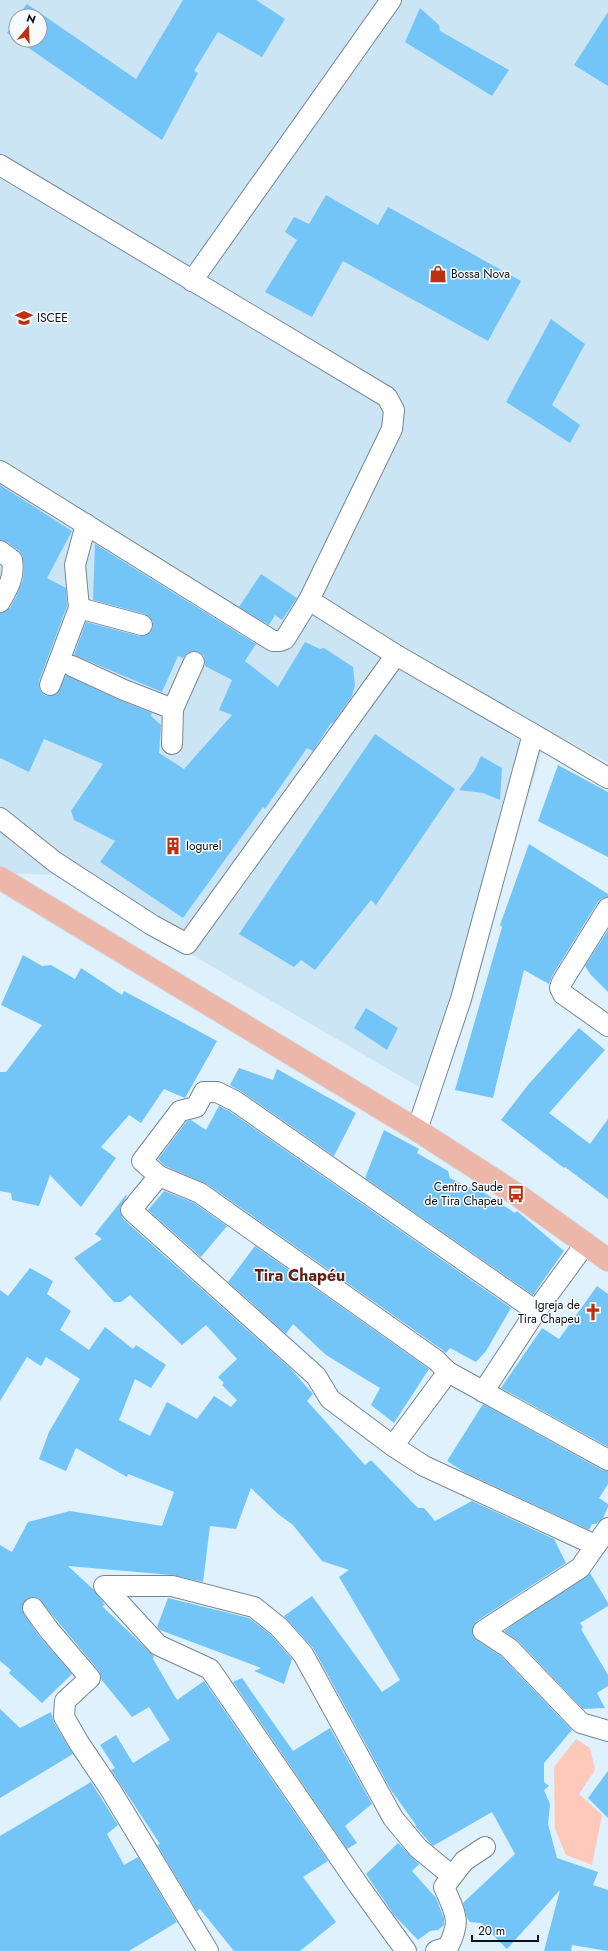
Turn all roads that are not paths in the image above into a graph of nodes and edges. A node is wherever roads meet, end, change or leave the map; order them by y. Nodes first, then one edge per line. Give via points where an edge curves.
1 (391, 0) edge
2 (0, 165) edge
3 (192, 281) junction
4 (0, 471) edge
5 (86, 524) junction
6 (0, 551) edge
7 (308, 600) junction
8 (0, 602) edge
9 (79, 608) junction
10 (142, 625) dead end
11 (396, 655) junction
12 (194, 662) dead end
13 (72, 666) dead end
14 (50, 685) dead end
15 (173, 709) junction
16 (533, 734) junction
17 (172, 744) dead end
18 (608, 778) edge
19 (0, 818) edge
20 (0, 878) edge
21 (608, 908) edge
22 (608, 1026) edge
23 (418, 1130) junction
24 (159, 1176) junction
25 (586, 1243) junction
26 (608, 1260) edge
27 (536, 1311) junction
28 (448, 1372) junction
29 (483, 1392) junction
30 (393, 1446) junction
31 (608, 1460) edge
32 (608, 1528) edge
33 (595, 1545) junction
34 (33, 1608) dead end
35 (608, 1731) edge
36 (485, 1847) dead end
37 (452, 1876) junction
38 (208, 1951) edge
39 (406, 1951) edge
40 (436, 1951) edge

1 - 3 street
2 - 3 street
3 - 7 street via 388,397 394,410 392,429
4 - 5 street
5 - 7 street via 273,642 285,639
5 - 9 street via 76,565
6 - 8 street via 12,560 14,570
7 - 11 street
9 - 10 street
9 - 14 street
11 - 16 street
11 - 19 street via 187,944 152,925 55,862
12 - 15 street
13 - 15 street
15 - 17 street
16 - 18 street
16 - 23 street via 461,999
20 - 23 main road
21 - 22 street via 560,988 563,994
23 - 25 main road
24 - 27 street via 142,1161 180,1111 196,1107 204,1092 217,1092 235,1101
24 - 28 street via 200,1193 430,1355
24 - 30 street via 131,1210 316,1376 330,1399
25 - 26 main road
25 - 27 street
27 - 29 street
28 - 29 street
28 - 30 street
29 - 31 street
30 - 33 street via 424,1466
32 - 33 street
33 - 35 street via 580,1568 483,1631 509,1648 581,1723
34 - 38 street via 90,1678 65,1701 64,1717
36 - 37 street via 464,1861
37 - 39 street via 418,1848 393,1818 302,1654 274,1623 254,1607 172,1586 104,1586 158,1645 210,1669
37 - 40 street via 444,1886 456,1916 456,1931 448,1947

